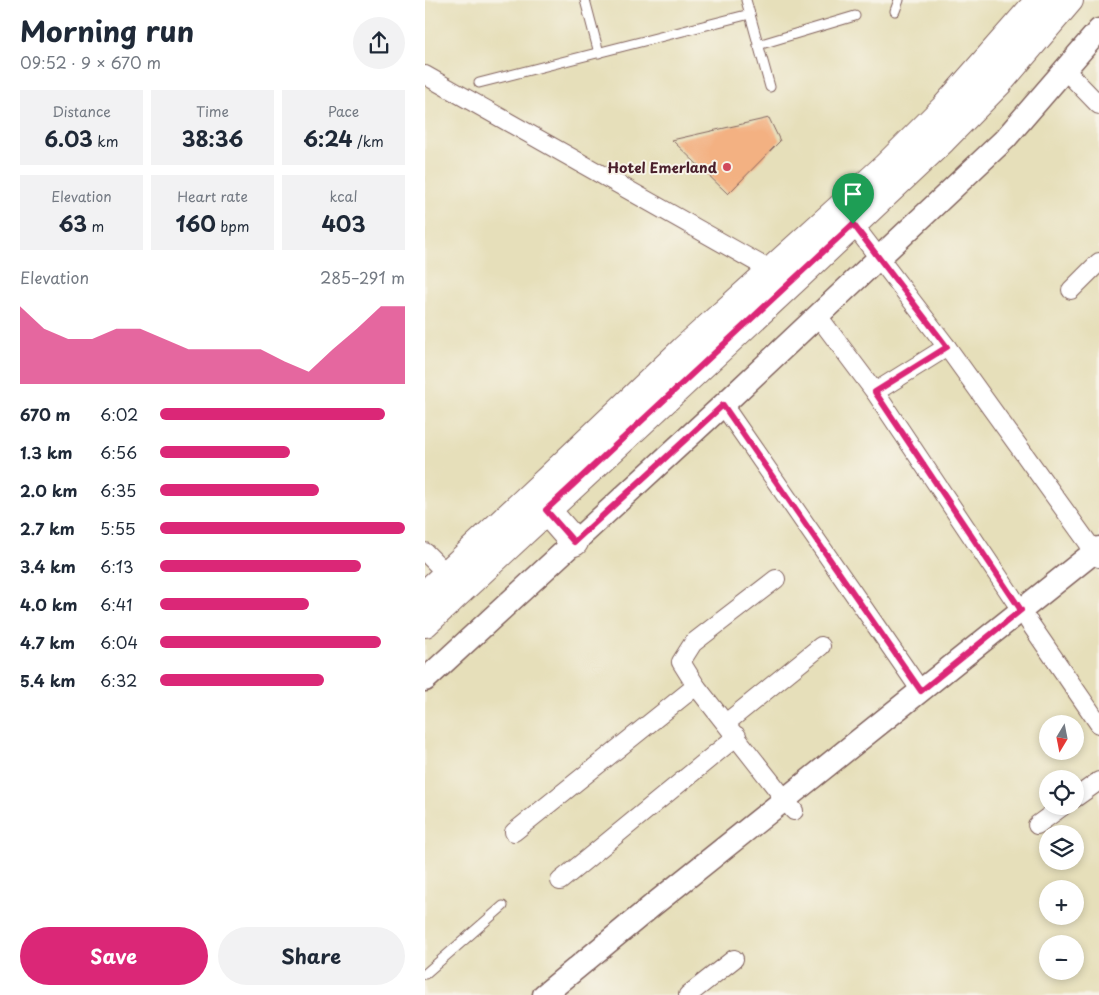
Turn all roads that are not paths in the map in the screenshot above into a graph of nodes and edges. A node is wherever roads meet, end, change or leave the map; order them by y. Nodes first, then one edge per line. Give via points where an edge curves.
1 (585, 0) edge
2 (746, 0) edge
3 (899, 0) edge
4 (1040, 0) edge
5 (1069, 0) edge
6 (895, 11) dead end
7 (750, 14) junction
8 (855, 16) dead end
9 (1099, 30) edge
10 (758, 45) junction
11 (599, 53) junction
12 (1065, 70) junction
13 (425, 75) edge
14 (479, 82) dead end
15 (770, 87) dead end
16 (1099, 105) edge
17 (853, 224) junction
18 (879, 258) junction
19 (1099, 262) edge
20 (772, 271) junction
21 (1071, 290) dead end
22 (818, 316) junction
23 (947, 347) junction
24 (875, 392) junction
25 (723, 405) junction
26 (546, 510) junction
27 (574, 542) junction
28 (425, 552) edge
29 (1098, 556) edge
30 (448, 575) junction
31 (776, 578) dead end
32 (425, 595) edge
33 (1025, 616) junction
34 (425, 623) edge
35 (821, 646) dead end
36 (425, 680) edge
37 (696, 686) junction
38 (921, 691) junction
39 (1099, 724) edge
40 (732, 730) junction
41 (1099, 781) edge
42 (1084, 792) edge
43 (790, 806) junction
44 (1051, 815) edge
45 (1037, 825) dead end
46 (514, 832) dead end
47 (560, 881) dead end
48 (503, 906) dead end
49 (734, 959) dead end
50 (425, 974) edge
51 (544, 995) edge
52 (567, 995) edge
53 (688, 995) edge

1 - 11 lane
2 - 7 lane
3 - 6 lane
4 - 20 main road via 938,114 880,173
5 - 17 main road via 999,82
7 - 10 lane
7 - 11 lane
8 - 10 lane
9 - 12 street
10 - 15 lane
11 - 14 lane
12 - 16 street
12 - 18 street via 1005,139
13 - 20 street
17 - 18 street
17 - 26 main road
18 - 22 street
18 - 23 street
19 - 21 street
20 - 30 main road via 684,350
22 - 24 street
22 - 25 street
23 - 24 street
23 - 29 street
24 - 33 street
25 - 27 street
25 - 38 street
26 - 27 main road
26 - 34 main road
27 - 36 street
28 - 30 street
29 - 33 street
30 - 32 main road
31 - 37 street via 693,643 681,662
33 - 38 street
33 - 39 street
33 - 43 street
35 - 40 street
37 - 40 street
37 - 46 street
38 - 43 street
40 - 43 street
40 - 47 street
41 - 42 street
43 - 51 street via 653,905
43 - 52 street
44 - 45 street
48 - 50 lane
49 - 53 street

